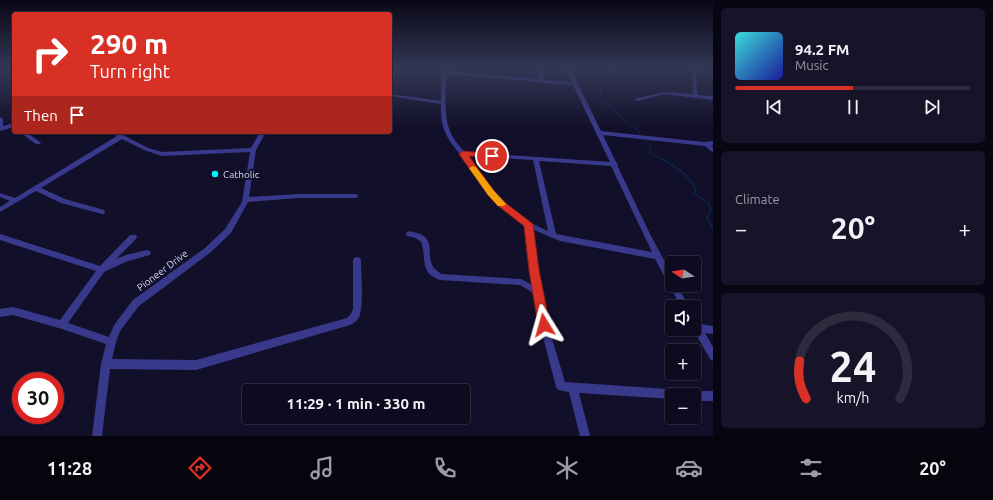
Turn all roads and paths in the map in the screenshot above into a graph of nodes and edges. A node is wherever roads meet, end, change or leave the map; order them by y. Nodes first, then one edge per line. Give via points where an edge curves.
1 (444, 88) edge
2 (577, 88) edge
3 (694, 88) edge
4 (392, 96) edge
5 (698, 96) junction
6 (713, 98) edge
7 (637, 99) dead end
8 (442, 103) junction
9 (0, 119) edge
10 (12, 126) edge
11 (1, 129) edge
12 (25, 134) edge
13 (118, 134) edge
14 (262, 134) edge
15 (600, 134) junction
16 (122, 136) junction
17 (38, 143) dead end
18 (710, 144) edge
19 (253, 150) junction
20 (713, 150) edge
21 (463, 154) junction
22 (535, 158) junction
23 (615, 164) junction
24 (35, 188) junction
25 (0, 195) edge
26 (356, 196) dead end
27 (14, 200) junction
28 (245, 200) junction
29 (0, 210) edge
30 (102, 212) dead end
31 (528, 224) junction
32 (410, 234) dead end
33 (553, 235) junction
34 (0, 237) edge
35 (133, 237) dead end
36 (147, 253) dead end
37 (657, 256) junction
38 (357, 260) dead end
39 (101, 270) junction
40 (665, 270) edge
41 (539, 292) junction
42 (0, 313) edge
43 (62, 325) junction
44 (701, 326) edge
45 (713, 330) edge
46 (701, 334) edge
47 (111, 342) junction
48 (713, 356) edge
49 (106, 364) junction
50 (573, 387) junction
51 (665, 394) edge
52 (701, 396) edge
53 (713, 396) edge
54 (97, 436) edge
55 (585, 436) edge

1 - 8 street
2 - 15 street
3 - 5 street
4 - 8 street
5 - 6 street
5 - 7 street via 664,93
8 - 21 street via 447,129
9 - 11 street
10 - 11 street
12 - 17 street
13 - 16 street
14 - 19 street, Pioneer Drive
15 - 18 street
15 - 23 street
16 - 19 street via 146,149 162,154
16 - 24 street
18 - 20 street
19 - 28 street, Pioneer Drive
21 - 22 street
21 - 31 street via 500,203
22 - 23 street
22 - 33 street
23 - 37 street
24 - 27 street
24 - 30 street via 63,201
25 - 27 street
26 - 28 street via 298,196
27 - 29 street
28 - 47 street, Pioneer Drive via 239,214 224,235 208,250 136,303 117,328
31 - 33 street
31 - 41 street
32 - 41 street via 424,241 432,274 440,277 521,282
33 - 37 street
34 - 39 street
35 - 39 street
36 - 39 street via 126,258
37 - 40 street
38 - 49 street via 357,309 350,321 196,365
39 - 43 street
41 - 50 street via 544,325 561,387
42 - 43 street via 13,311
43 - 47 street
44 - 45 street
46 - 48 street
47 - 49 street, Pioneer Drive
49 - 54 street, Pioneer Drive
50 - 51 street
50 - 55 street
52 - 53 street

